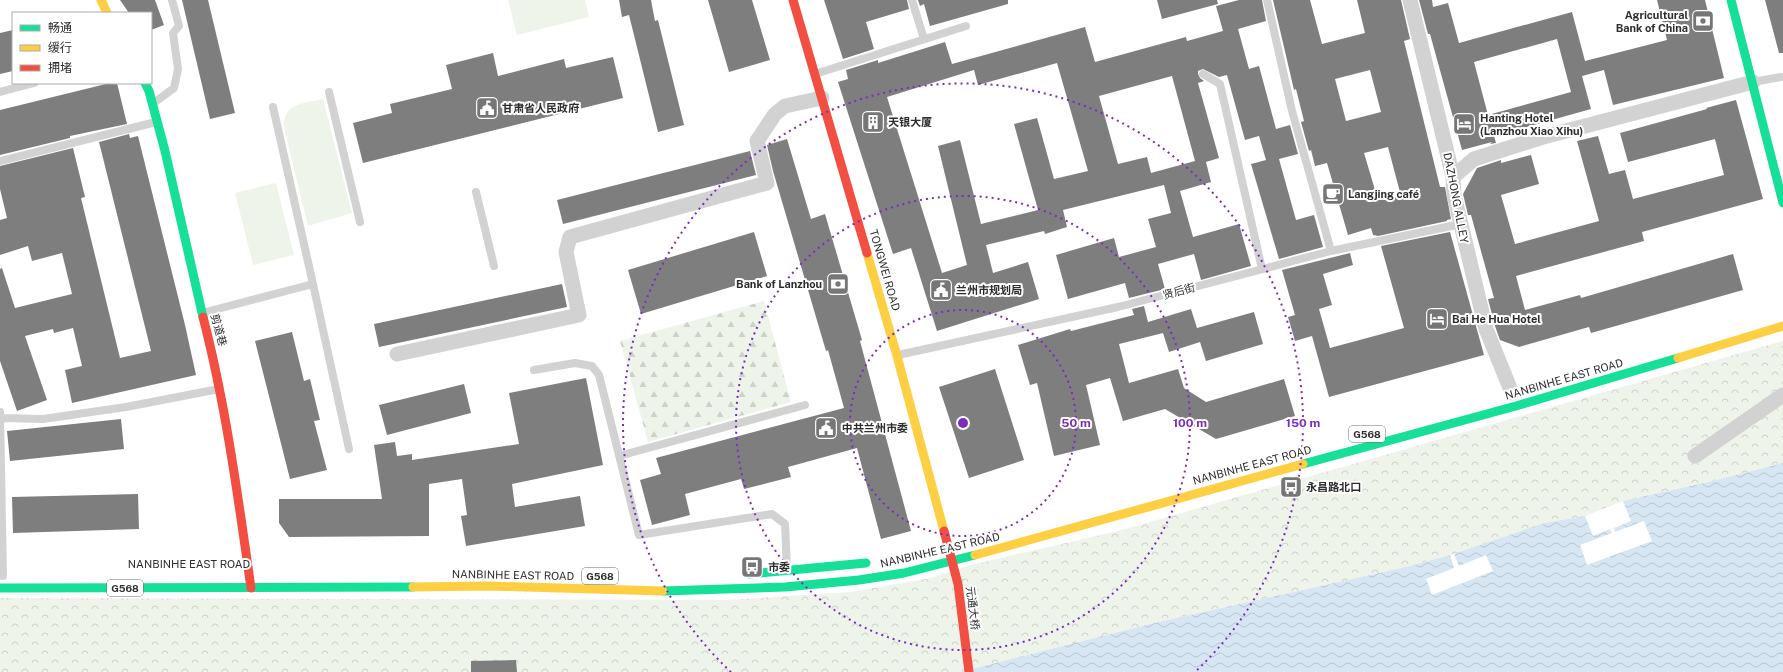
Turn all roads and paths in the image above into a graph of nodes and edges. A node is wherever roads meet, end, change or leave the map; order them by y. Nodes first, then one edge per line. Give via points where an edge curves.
1 (101, 0) edge
2 (172, 0) edge
3 (793, 0) edge
4 (912, 0) edge
5 (1268, 0) edge
6 (1410, 0) edge
7 (1731, 0) edge
8 (107, 12) edge
9 (966, 26) dead end
10 (924, 39) junction
11 (814, 74) junction
12 (1203, 74) dead end
13 (1781, 77) dead end
14 (1753, 82) junction
15 (30, 84) edge
16 (145, 84) edge
17 (0, 92) edge
18 (329, 92) dead end
19 (822, 98) junction
20 (152, 104) junction
21 (273, 107) dead end
22 (157, 122) junction
23 (0, 161) edge
24 (1453, 177) junction
25 (476, 192) dead end
26 (1783, 203) edge
27 (360, 222) dead end
28 (1461, 224) junction
29 (1330, 251) junction
30 (494, 266) dead end
31 (1262, 269) junction
32 (313, 284) junction
33 (202, 313) junction
34 (1783, 326) edge
35 (397, 354) dead end
36 (897, 356) junction
37 (534, 370) dead end
38 (220, 388) junction
39 (1512, 393) dead end
40 (1783, 395) edge
41 (805, 405) dead end
42 (0, 416) edge
43 (349, 449) dead end
44 (619, 456) junction
45 (1695, 456) dead end
46 (949, 548) joint
47 (952, 561) junction
48 (878, 562) dead end
49 (787, 571) junction
50 (742, 574) dead end
51 (1, 576) edge
52 (16, 576) dead end
53 (0, 588) edge
54 (251, 588) junction
55 (969, 672) edge

1 - 8 main road
2 - 20 lane via 179,26 173,33 178,69 174,88
3 - 11 main road, TONGWEI ROAD
4 - 10 lane
5 - 29 lane via 1292,111
6 - 24 street, DAZHONG ALLEY
7 - 14 main road
9 - 10 lane
10 - 11 lane
11 - 19 main road, TONGWEI ROAD
12 - 31 lane via 1220,84
13 - 14 lane
14 - 24 street via 1488,154 1474,159
14 - 26 main road
15 - 17 lane
16 - 20 main road, 剪道巷
18 - 27 lane
19 - 35 street via 785,106 775,114 757,141 767,183 570,237 566,252 579,315
19 - 36 main road, TONGWEI ROAD
20 - 22 main road, 剪道巷
21 - 32 lane
22 - 23 lane
22 - 33 main road, 剪道巷
24 - 28 street, DAZHONG ALLEY via 1454,195
25 - 30 lane
28 - 29 lane, 贤后街
28 - 39 street, DAZHONG ALLEY via 1486,330
29 - 31 lane, 贤后街
31 - 36 lane, 贤后街 via 1118,307
32 - 33 lane
32 - 43 lane
33 - 38 main road, 剪道巷
34 - 47 main road, NANBINHE EAST ROAD / G568 via 1516,406
36 - 46 main road, TONGWEI ROAD
37 - 44 lane via 575,363 592,366 599,375
38 - 42 lane via 126,407 51,418
38 - 54 main road, 剪道巷
40 - 45 street
41 - 44 lane
42 - 51 lane
44 - 49 lane via 639,536 772,514 786,524
46 - 47 main road, 元通大桥
47 - 54 main road, NANBINHE EAST ROAD / G568 via 904,573 785,587 670,591 488,586
47 - 55 main road, 元通大桥 via 958,584
48 - 49 main road, NANBINHE EAST ROAD
49 - 50 main road, NANBINHE EAST ROAD
51 - 52 main road
53 - 54 main road, NANBINHE EAST ROAD / G568

